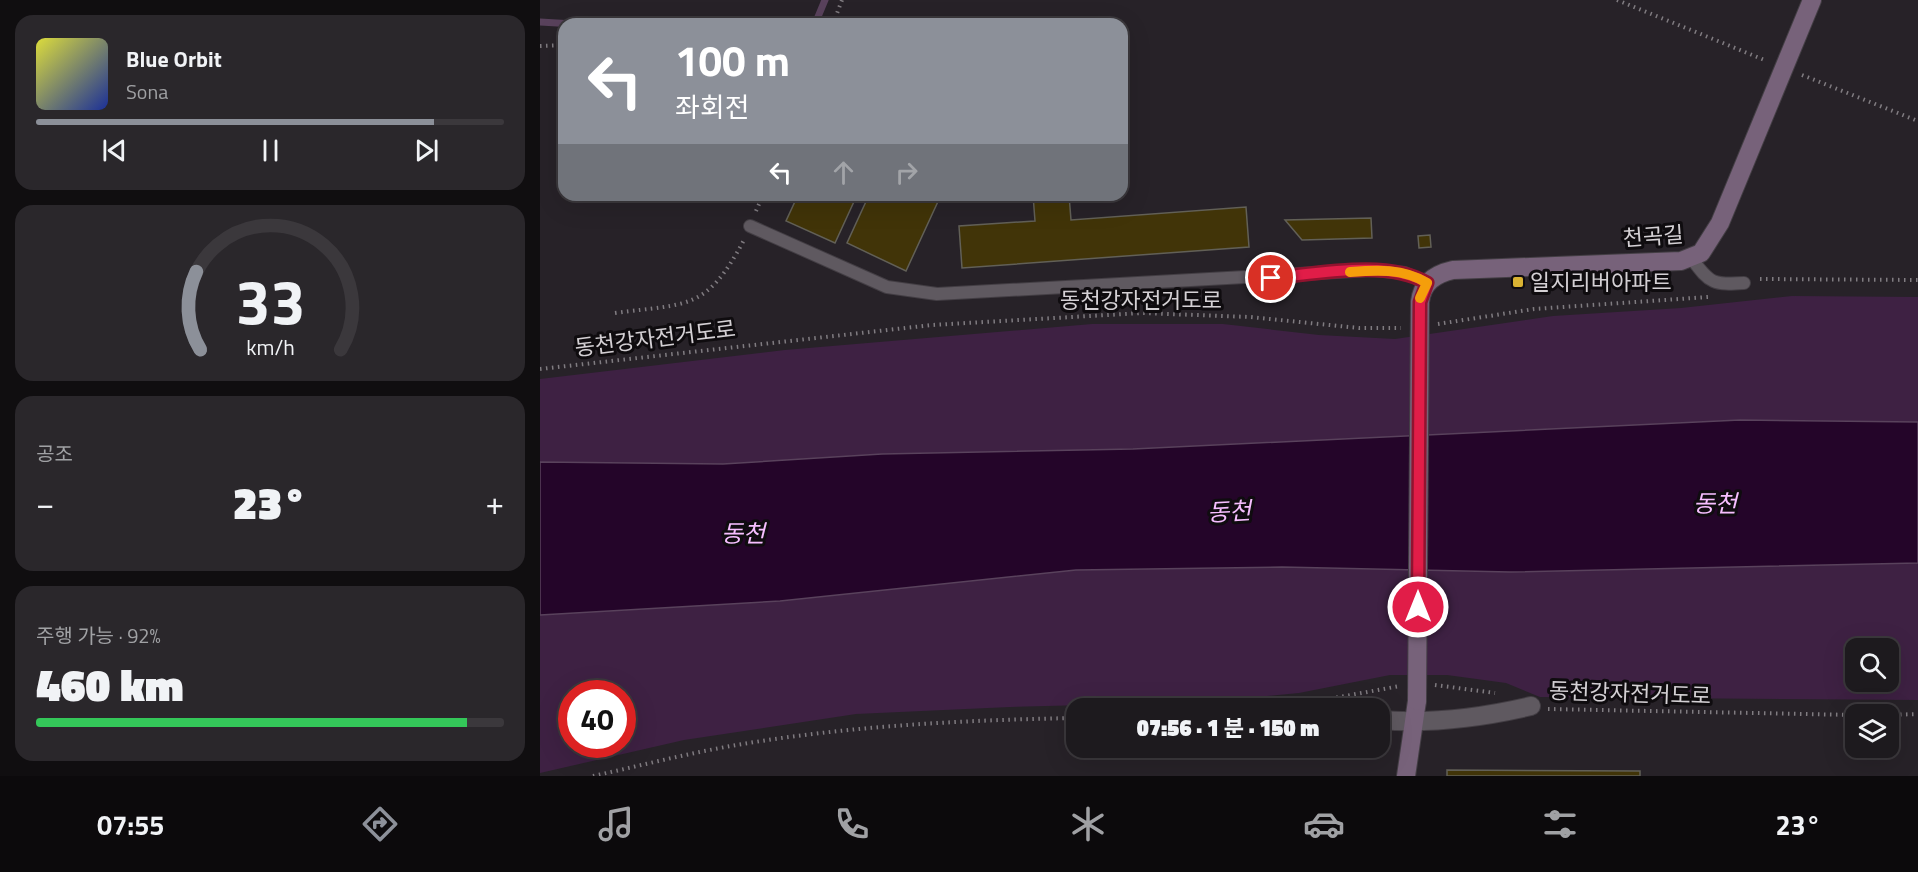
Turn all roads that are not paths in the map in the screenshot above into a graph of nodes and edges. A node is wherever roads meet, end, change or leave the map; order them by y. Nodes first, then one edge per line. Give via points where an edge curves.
1 (1812, 0) edge
2 (750, 226) road end
3 (1692, 259) junction
4 (1427, 283) junction
5 (1744, 283) road end
6 (1531, 706) road end
7 (1390, 721) edge
8 (1414, 723) junction
9 (1406, 776) edge

1 - 3 street, 천곡길 via 1720,223 1708,245
2 - 4 lane via 887,287 936,294 1372,270 1405,273
3 - 4 street, 천곡길 via 1453,270
3 - 5 lane via 1709,280 1718,284
4 - 8 street, bridge via 1420,302 1421,693
6 - 8 street via 1479,718
7 - 8 street
8 - 9 street

